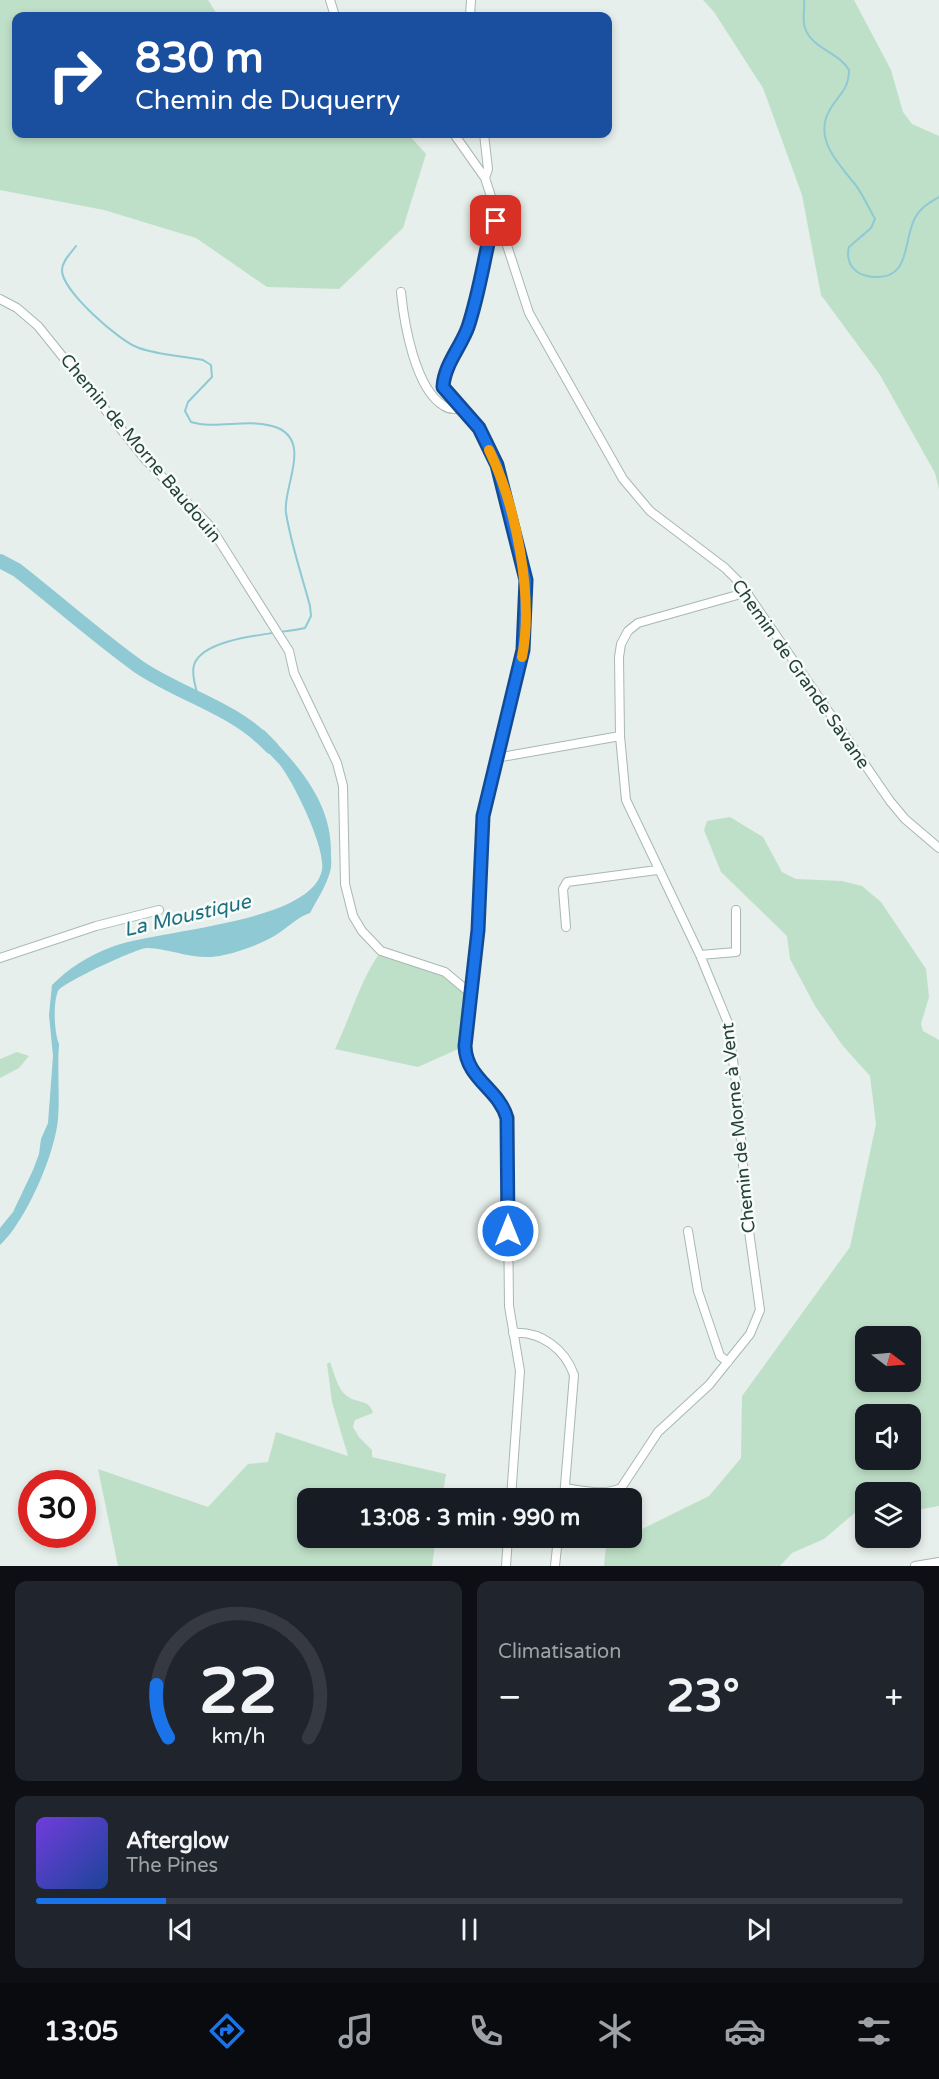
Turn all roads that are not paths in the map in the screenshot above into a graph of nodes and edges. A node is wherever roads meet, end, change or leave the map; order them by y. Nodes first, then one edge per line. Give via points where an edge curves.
1 (457, 138) edge
2 (484, 138) edge
3 (485, 178) junction
4 (500, 219) junction
5 (401, 292) dead end
6 (0, 299) edge
7 (462, 408) junction
8 (748, 592) junction
9 (620, 736) junction
10 (496, 758) junction
11 (939, 848) edge
12 (657, 870) junction
13 (159, 910) dead end
14 (736, 910) dead end
15 (566, 927) dead end
16 (700, 955) junction
17 (0, 958) edge
18 (470, 993) junction
19 (688, 1231) dead end
20 (513, 1333) junction
21 (728, 1362) junction
22 (512, 1488) edge
23 (565, 1488) edge
24 (621, 1488) edge
25 (507, 1548) edge
26 (557, 1548) edge
27 (939, 1562) edge
28 (506, 1566) edge
29 (555, 1566) edge
30 (915, 1566) edge

1 - 3 street, Chemin de Grande Savane
2 - 3 street via 488,169
3 - 4 street, Chemin de Grande Savane
4 - 7 street via 492,226 462,344 443,379 446,393
4 - 8 street, Chemin de Grande Savane via 529,313 623,479 650,511 725,568
5 - 7 street via 422,380 446,408
6 - 18 street, Chemin de Morne Baudouin via 38,326 145,459 210,526 275,627 338,763 344,786 345,884 353,916 362,931 381,951 445,972
7 - 10 street via 479,428 497,465 526,580 523,650
8 - 9 street, Chemin de Morne à Vent via 660,615 628,631 620,657
8 - 11 street, Chemin de Grande Savane via 890,801
9 - 10 street
9 - 12 street, Chemin de Morne à Vent via 626,800
10 - 18 street via 483,816 478,930
12 - 15 street via 567,882 563,890
12 - 16 street, Chemin de Morne à Vent
13 - 17 street
14 - 16 street via 736,952
16 - 21 street, Chemin de Morne à Vent via 728,1023 760,1310 750,1334
18 - 20 street via 466,1054 474,1075 501,1102 507,1118 508,1300
19 - 21 street via 699,1291 720,1356
20 - 22 street via 520,1380
20 - 23 street via 537,1335 561,1350 570,1361 575,1393
21 - 24 street, Chemin de Morne à Vent via 658,1432
25 - 28 street
26 - 29 street
27 - 30 street

